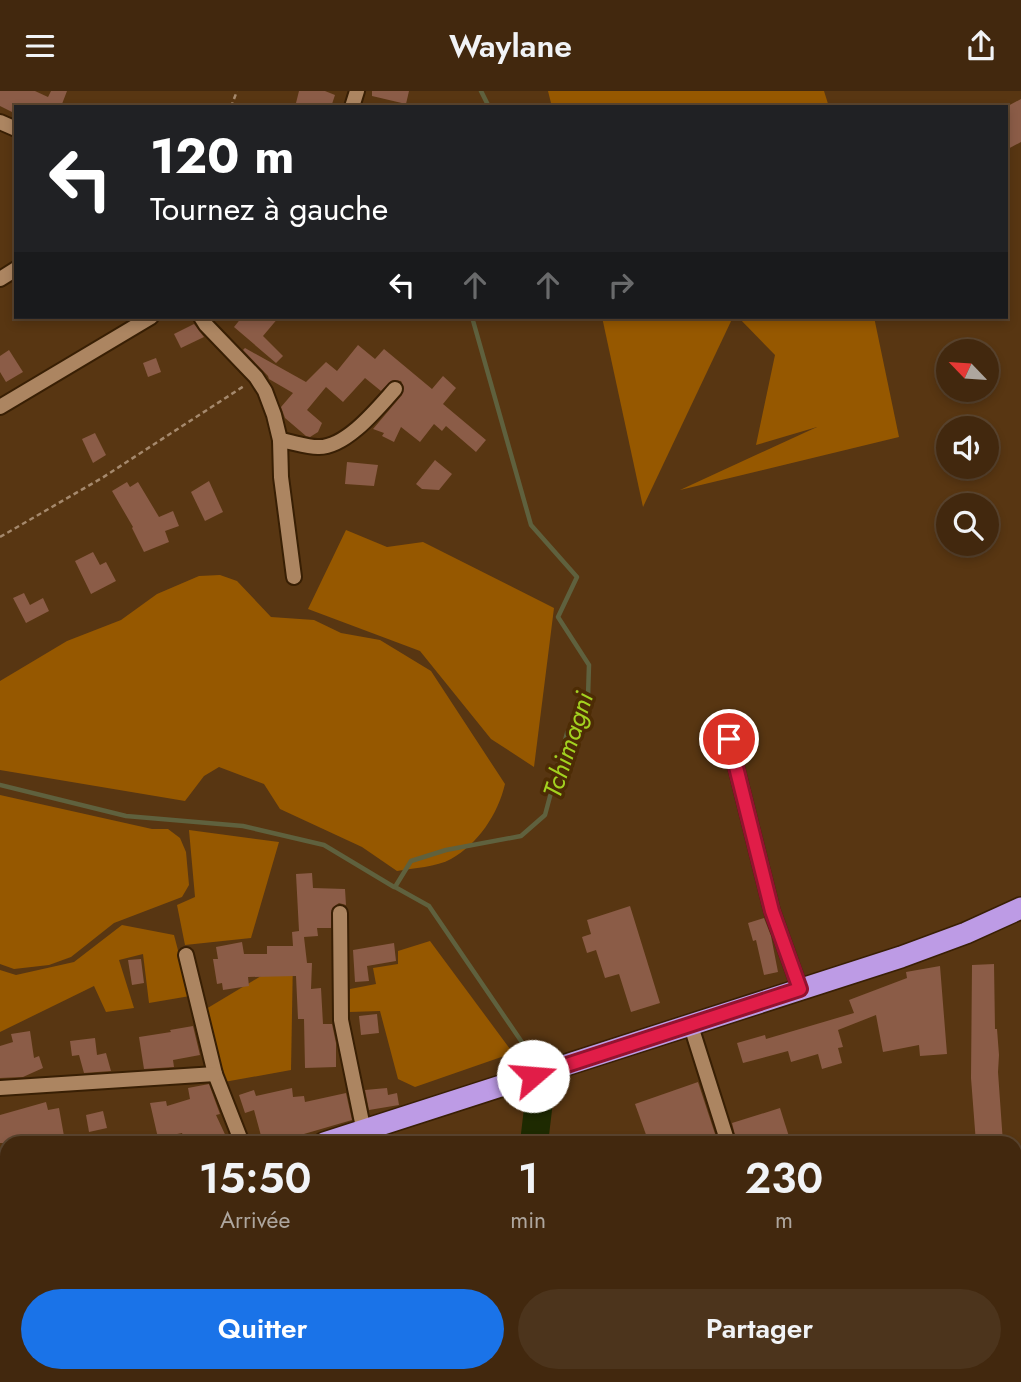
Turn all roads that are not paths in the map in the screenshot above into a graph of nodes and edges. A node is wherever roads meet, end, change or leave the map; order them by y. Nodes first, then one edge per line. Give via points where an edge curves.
1 (148, 319) edge
2 (202, 319) edge
3 (395, 389) dead end
4 (0, 407) edge
5 (281, 440) junction
6 (294, 577) dead end
7 (729, 739) dead end
8 (1020, 911) edge
9 (340, 913) dead end
10 (186, 955) dead end
11 (800, 989) junction
12 (691, 1026) junction
13 (215, 1074) junction
14 (0, 1088) edge
15 (239, 1136) edge
16 (366, 1136) edge
17 (369, 1136) edge
18 (726, 1136) edge

1 - 4 street
2 - 5 street via 256,377
3 - 5 street via 359,428 332,445 319,448
5 - 6 street
7 - 11 street via 772,911
8 - 11 highway
9 - 16 street via 341,1020
10 - 13 street
11 - 12 highway
12 - 17 highway
12 - 18 street
13 - 14 street
13 - 15 street

